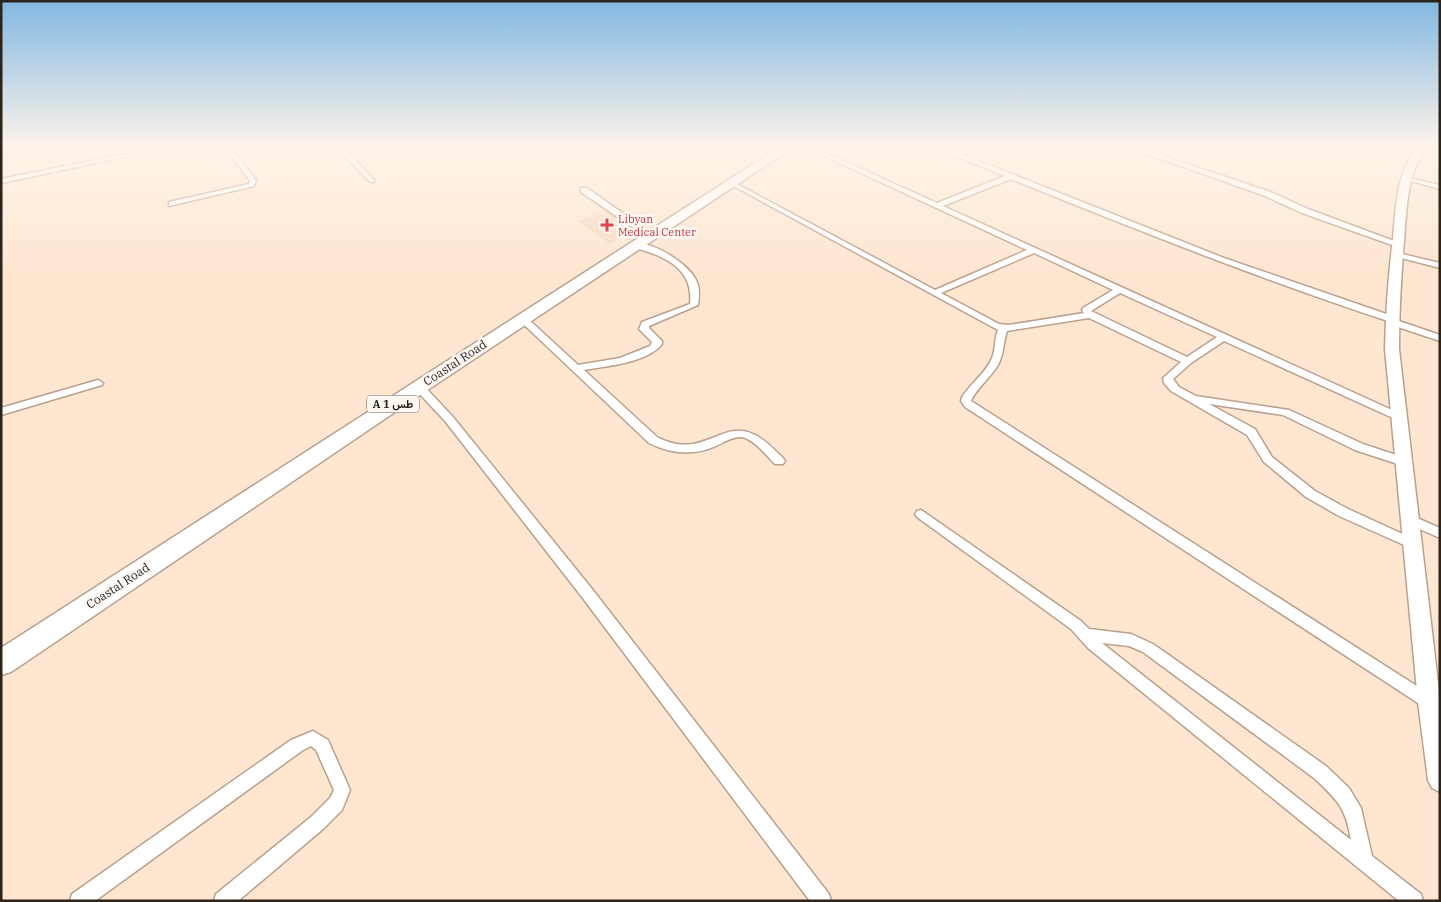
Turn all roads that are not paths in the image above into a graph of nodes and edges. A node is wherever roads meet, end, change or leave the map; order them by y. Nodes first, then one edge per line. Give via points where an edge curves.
1 (231, 190) edge
2 (584, 190) dead end
3 (710, 190) edge
4 (719, 190) edge
5 (744, 190) edge
6 (901, 190) edge
7 (976, 190) edge
8 (1047, 190) edge
9 (1257, 190) edge
10 (1404, 190) edge
11 (172, 204) dead end
12 (936, 206) junction
13 (640, 238) junction
14 (1397, 249) junction
15 (1034, 250) junction
16 (1440, 266) edge
17 (1120, 289) junction
18 (935, 293) junction
19 (1090, 315) junction
20 (523, 318) junction
21 (1392, 320) junction
22 (1003, 328) junction
23 (1224, 337) junction
24 (1440, 338) edge
25 (1188, 361) junction
26 (578, 368) junction
27 (98, 382) dead end
28 (419, 387) junction
29 (1191, 398) junction
30 (1, 412) edge
31 (1399, 417) junction
32 (779, 461) dead end
33 (1404, 462) junction
34 (920, 514) dead end
35 (1410, 520) junction
36 (1440, 533) edge
37 (1413, 544) junction
38 (1086, 635) junction
39 (1, 646) edge
40 (1, 663) edge
41 (1433, 713) edge
42 (1440, 780) edge
43 (1364, 860) junction
44 (79, 901) edge
45 (223, 901) edge
46 (822, 901) edge
47 (1414, 901) edge

1 - 11 street
2 - 13 street
3 - 13 highway, Coastal Road / A 1 طس
4 - 13 highway, Coastal Road / A 1 طس
5 - 18 street
6 - 12 street
7 - 12 street
8 - 21 street via 1288,285
9 - 14 street
10 - 14 street
12 - 15 street
13 - 20 highway, Coastal Road / A 1 طس
13 - 26 street via 688,273 694,282 694,305 645,324 644,329 657,341 653,348 622,361
13 - 39 highway, Coastal Road / A 1 طس
14 - 16 street
14 - 21 street
15 - 17 street
15 - 18 street
17 - 19 street via 1088,307 1086,310
17 - 23 street
18 - 22 street
19 - 22 street
19 - 25 street
20 - 26 street
20 - 28 highway, Coastal Road / A 1 طس
21 - 24 street
21 - 31 street
22 - 41 street via 999,352 983,381 967,396 969,405
23 - 25 street
23 - 31 street
25 - 29 street via 1168,378 1169,383
26 - 32 street via 664,447 687,450 728,436 749,435
27 - 30 street
28 - 40 highway, Coastal Road / A 1 طس
28 - 46 street via 449,419 587,593
29 - 33 street via 1285,412 1359,447
29 - 37 street via 1251,432 1257,438 1262,453 1308,492
31 - 33 street
33 - 35 street
34 - 38 street
35 - 36 street
35 - 37 street
37 - 41 street
38 - 43 street via 1093,644
38 - 43 street via 1130,640 1148,648 1320,772 1343,794 1355,814
41 - 42 street
43 - 47 street
44 - 45 street via 297,745 313,738 322,745 342,790 336,804

